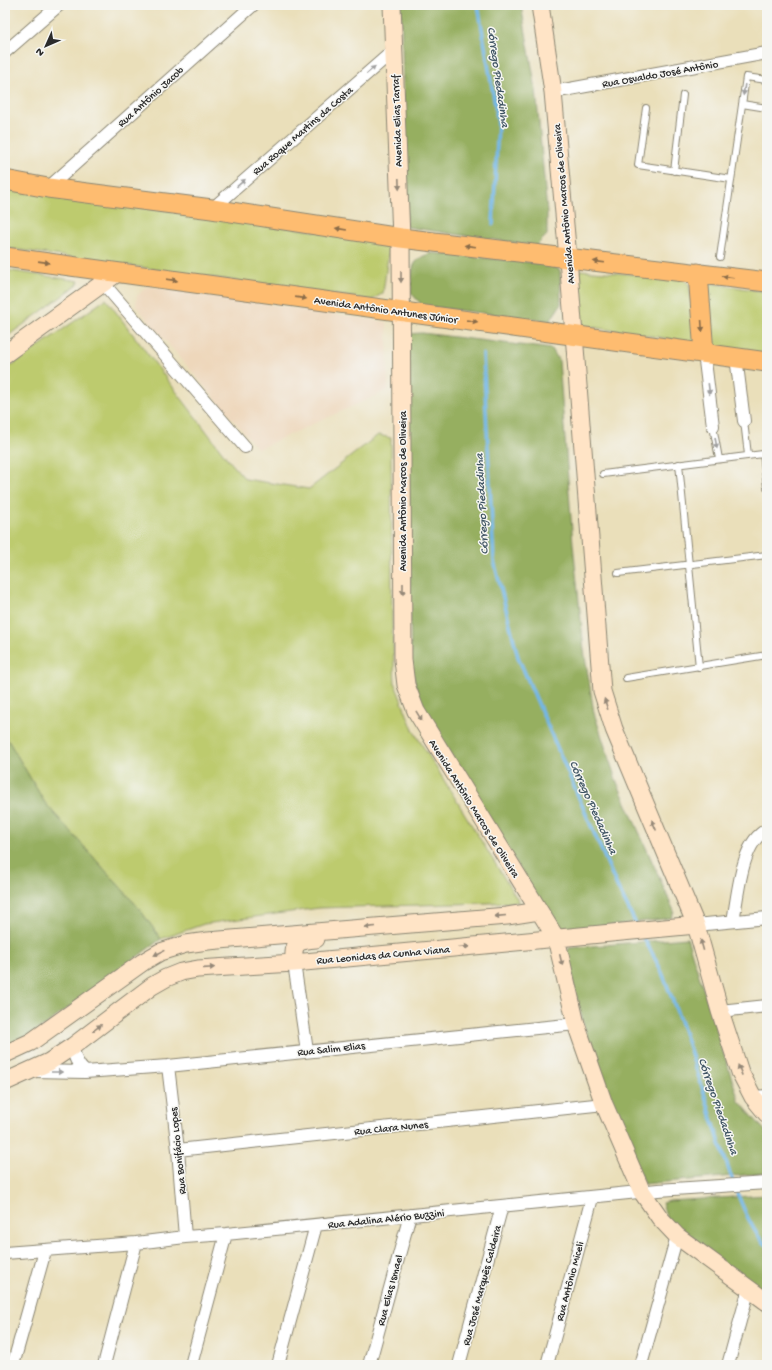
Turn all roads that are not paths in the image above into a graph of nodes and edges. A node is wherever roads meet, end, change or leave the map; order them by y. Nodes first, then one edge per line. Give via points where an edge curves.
1 (59, 5) edge
2 (253, 5) edge
3 (392, 5) edge
4 (540, 5) edge
5 (393, 51) junction
6 (5, 52) edge
7 (767, 53) edge
8 (767, 80) edge
9 (553, 92) junction
10 (683, 95) dead end
11 (742, 104) junction
12 (646, 108) dead end
13 (767, 108) edge
14 (674, 171) junction
15 (9, 177) edge
16 (731, 179) junction
17 (48, 188) junction
18 (212, 209) junction
19 (401, 238) junction
20 (5, 257) edge
21 (720, 257) dead end
22 (568, 258) junction
23 (698, 273) junction
24 (110, 278) junction
25 (767, 282) edge
26 (401, 311) junction
27 (574, 335) junction
28 (704, 353) junction
29 (5, 354) edge
30 (736, 358) junction
31 (767, 362) edge
32 (744, 421) joint
33 (713, 426) joint
34 (245, 447) dead end
35 (748, 455) junction
36 (719, 459) junction
37 (679, 464) junction
38 (603, 474) dead end
39 (767, 487) edge
40 (767, 555) edge
41 (689, 564) junction
42 (618, 573) dead end
43 (767, 655) edge
44 (699, 667) junction
45 (626, 678) dead end
46 (767, 830) edge
47 (539, 911) junction
48 (767, 918) edge
49 (733, 921) junction
50 (688, 926) junction
51 (347, 929) junction
52 (563, 937) junction
53 (294, 963) junction
54 (767, 1006) edge
55 (720, 1011) junction
56 (576, 1024) junction
57 (73, 1046) junction
58 (307, 1051) junction
59 (5, 1054) edge
60 (168, 1066) junction
61 (29, 1071) junction
62 (85, 1072) junction
63 (5, 1082) edge
64 (760, 1097) edge
65 (604, 1104) junction
66 (767, 1114) edge
67 (178, 1150) junction
68 (767, 1183) edge
69 (650, 1191) junction
70 (592, 1198) junction
71 (502, 1206) junction
72 (410, 1216) junction
73 (316, 1225) junction
74 (226, 1234) junction
75 (677, 1236) junction
76 (185, 1237) junction
77 (136, 1243) junction
78 (45, 1251) junction
79 (5, 1253) edge
80 (749, 1288) junction
81 (767, 1302) edge
82 (13, 1365) edge
83 (104, 1365) edge
84 (191, 1365) edge
85 (278, 1365) edge
86 (369, 1365) edge
87 (459, 1365) edge
88 (547, 1365) edge
89 (641, 1365) edge
90 (728, 1365) edge

1 - 6 street
2 - 17 street, Rua Antônio Jacob
3 - 5 main road, Avenida Elias Tarraf
4 - 9 main road, Avenida Antônio Marcos de Oliveira
18 -> 5 street, Rua Roque Martins da Costa
5 -> 19 main road, Avenida Elias Tarraf
7 - 9 street, Rua Osvaldo José Antônio
8 -> 11 lane via 746,77
9 - 22 main road, Avenida Antônio Marcos de Oliveira
10 - 14 lane
11 - 13 lane
11 - 16 lane
12 - 14 lane via 638,165
14 - 16 lane
15 - 17 main road
16 - 21 lane
17 - 18 main road
19 -> 18 main road
22 -> 19 main road
19 -> 26 main road, Avenida Antônio Marcos de Oliveira
20 -> 24 main road, Avenida Antônio Antunes Júnior
23 -> 22 main road
22 - 27 main road, Avenida Antônio Marcos de Oliveira
25 -> 23 main road
23 -> 28 main road
24 -> 26 main road, Avenida Antônio Antunes Júnior
24 - 29 main road
24 - 34 street
26 -> 27 main road, Avenida Antônio Antunes Júnior
26 -> 47 main road, Avenida Antônio Marcos de Oliveira via 403,660 406,684 416,711
27 - 28 main road, Avenida Antônio Antunes Júnior
50 -> 27 main road, Avenida Antônio Marcos de Oliveira via 602,692
28 - 30 main road, Avenida Antônio Antunes Júnior
28 -> 33 street
30 - 31 main road, Avenida Antônio Antunes Júnior
30 - 32 street
32 - 35 lane
33 -> 36 lane
35 - 36 lane
35 - 39 lane via 764,454
36 - 37 lane
37 - 38 lane
37 - 41 lane
40 - 41 lane
41 - 42 lane
41 - 44 lane
43 - 44 lane
44 - 45 lane
46 - 49 street via 752,842 745,858
47 -> 51 main road
47 - 52 main road, Avenida Antônio Marcos de Oliveira
48 - 49 street, Rua Leonidas da Cunha Viana
49 - 50 street, Rua Leonidas da Cunha Viana
50 - 52 main road, Rua Leonidas da Cunha Viana
55 -> 50 main road, Avenida Antônio Marcos de Oliveira
51 - 53 main road via 336,937 302,941 294,948
51 -> 59 main road via 208,941 160,952 31,1042
53 -> 52 main road, Rua Leonidas da Cunha Viana
52 -> 56 main road, Avenida Antônio Marcos de Oliveira
57 -> 53 main road, Rua Leonidas da Cunha Viana via 152,986 181,972
53 - 58 street
54 - 55 street
64 -> 55 main road, Avenida Antônio Marcos de Oliveira via 740,1072
56 - 58 street, Rua Salim Elias
56 - 65 main road, Avenida Antônio Marcos de Oliveira
57 - 61 main road, Rua Leonidas da Cunha Viana
57 - 62 street via 74,1057
58 - 60 street, Rua Salim Elias
60 - 62 street, Rua Salim Elias
60 - 67 street, Rua Bonifácio Lopes
61 -> 62 street, Rua Salim Elias
61 - 63 main road, Rua Leonidas da Cunha Viana
64 - 66 main road, Avenida Antônio Marcos de Oliveira
65 - 67 street, Rua Clara Nunes
65 - 69 main road, Avenida Antônio Marcos de Oliveira
67 - 76 street, Rua Bonifácio Lopes
68 - 69 street, Rua Adalina Alério Buzzini
69 - 70 street, Rua Adalina Alério Buzzini
69 - 75 main road, Avenida Antônio Marcos de Oliveira via 660,1218
70 - 71 street, Rua Adalina Alério Buzzini
70 - 88 street, Rua Antônio Miceli
71 - 72 street, Rua Adalina Alério Buzzini
71 - 87 street, Rua José Marquês Caldeira
72 - 73 street, Rua Adalina Alério Buzzini
72 - 86 street, Rua Elias Ismael
73 - 74 street, Rua Adalina Alério Buzzini
73 - 85 street
74 - 76 street, Rua Adalina Alério Buzzini
74 - 84 street
75 - 80 main road, Avenida Antônio Marcos de Oliveira
75 - 89 street
76 - 77 street, Rua Adalina Alério Buzzini
77 - 78 street, Rua Adalina Alério Buzzini
77 - 83 street
78 - 79 street, Rua Adalina Alério Buzzini
78 - 82 street
80 - 81 main road, Avenida Antônio Marcos de Oliveira
80 - 90 street

